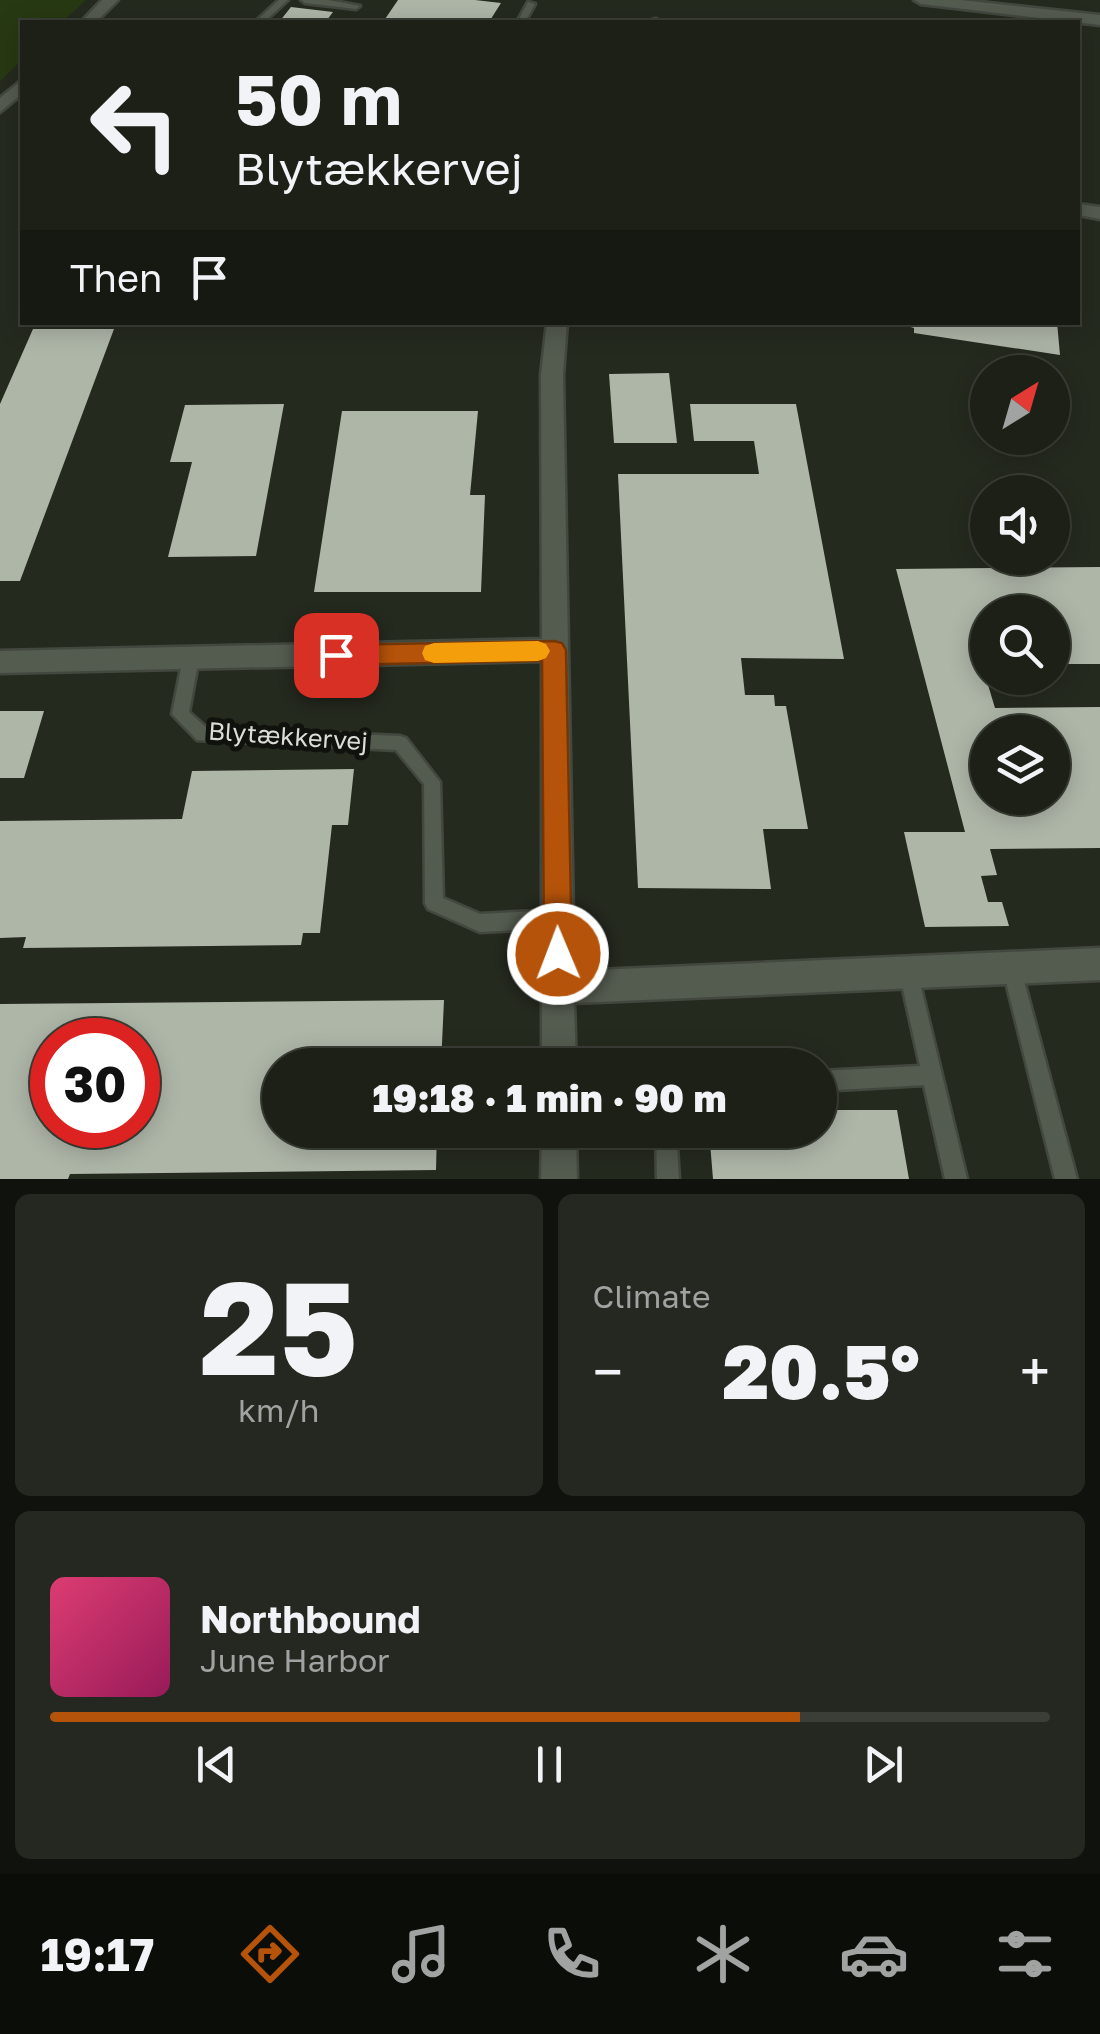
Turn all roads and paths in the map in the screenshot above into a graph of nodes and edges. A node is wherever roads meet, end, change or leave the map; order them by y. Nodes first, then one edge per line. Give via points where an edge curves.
1 (112, 0) edge
2 (284, 0) edge
3 (306, 0) edge
4 (921, 0) edge
5 (531, 4) dead end
6 (356, 6) dead end
7 (1056, 18) edge
8 (90, 20) edge
9 (261, 20) edge
10 (522, 20) edge
11 (1100, 20) edge
12 (20, 87) edge
13 (0, 106) edge
14 (558, 325) edge
15 (554, 650) junction
16 (191, 658) junction
17 (0, 662) edge
18 (558, 920) junction
19 (1100, 964) edge
20 (1011, 966) junction
21 (908, 971) junction
22 (558, 988) junction
23 (559, 1048) edge
24 (932, 1076) junction
25 (837, 1081) edge
26 (559, 1148) edge
27 (667, 1148) edge
28 (559, 1179) edge
29 (668, 1179) edge
30 (956, 1179) edge
31 (1066, 1179) edge

1 - 8 street
2 - 9 lane
3 - 6 lane
4 - 7 street
5 - 10 lane
7 - 11 street
12 - 13 street
14 - 15 street via 552,375
15 - 16 street
15 - 18 street
16 - 17 street
16 - 18 lane, Blytækkervej via 180,714 203,734 400,743 432,782 434,903 480,923
18 - 22 street
19 - 20 street
20 - 21 street
20 - 31 lane
21 - 22 street
21 - 24 lane
22 - 23 street
24 - 25 lane
24 - 30 lane
26 - 28 street
27 - 29 lane

